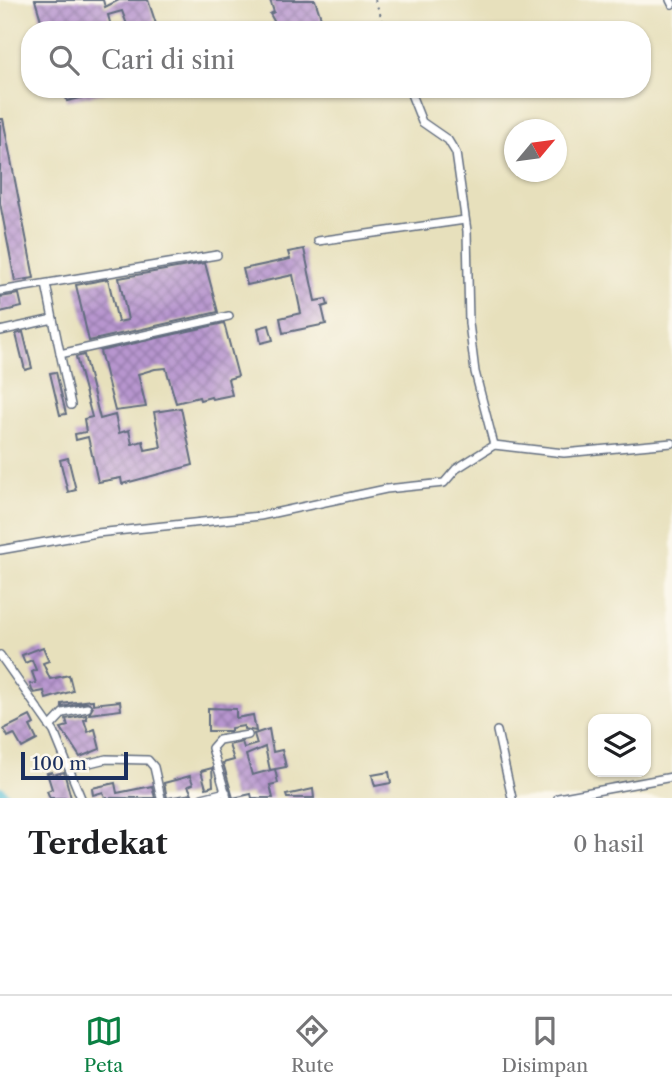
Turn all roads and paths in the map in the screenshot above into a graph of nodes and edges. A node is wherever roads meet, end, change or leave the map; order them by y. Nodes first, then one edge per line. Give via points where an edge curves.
1 (375, 0) edge
2 (383, 21) edge
3 (413, 98) edge
4 (465, 220) junction
5 (318, 241) dead end
6 (217, 255) dead end
7 (46, 284) junction
8 (0, 291) edge
9 (229, 317) dead end
10 (53, 319) junction
11 (0, 331) edge
12 (60, 354) junction
13 (71, 405) dead end
14 (672, 443) edge
15 (494, 445) junction
16 (0, 550) edge
17 (0, 655) edge
18 (87, 708) dead end
19 (50, 727) junction
20 (496, 731) dead end
21 (248, 735) dead end
22 (69, 768) junction
23 (672, 777) edge
24 (227, 795) edge
25 (81, 798) edge
26 (161, 798) edge
27 (202, 798) edge
28 (512, 798) edge
29 (558, 798) edge

1 - 2 path
3 - 4 street via 422,122 454,149
4 - 5 street
4 - 15 street via 475,372
6 - 7 street
7 - 8 street
7 - 10 street
9 - 12 street
10 - 11 street
10 - 12 street
12 - 13 street
14 - 15 street via 564,453
15 - 16 street via 456,469 444,483 386,489 260,516 120,530
17 - 19 street
18 - 19 street via 62,713
19 - 22 street
20 - 28 street
21 - 24 street via 219,740 212,748
22 - 25 street
22 - 26 street via 106,759 148,760
23 - 29 street
24 - 27 street

